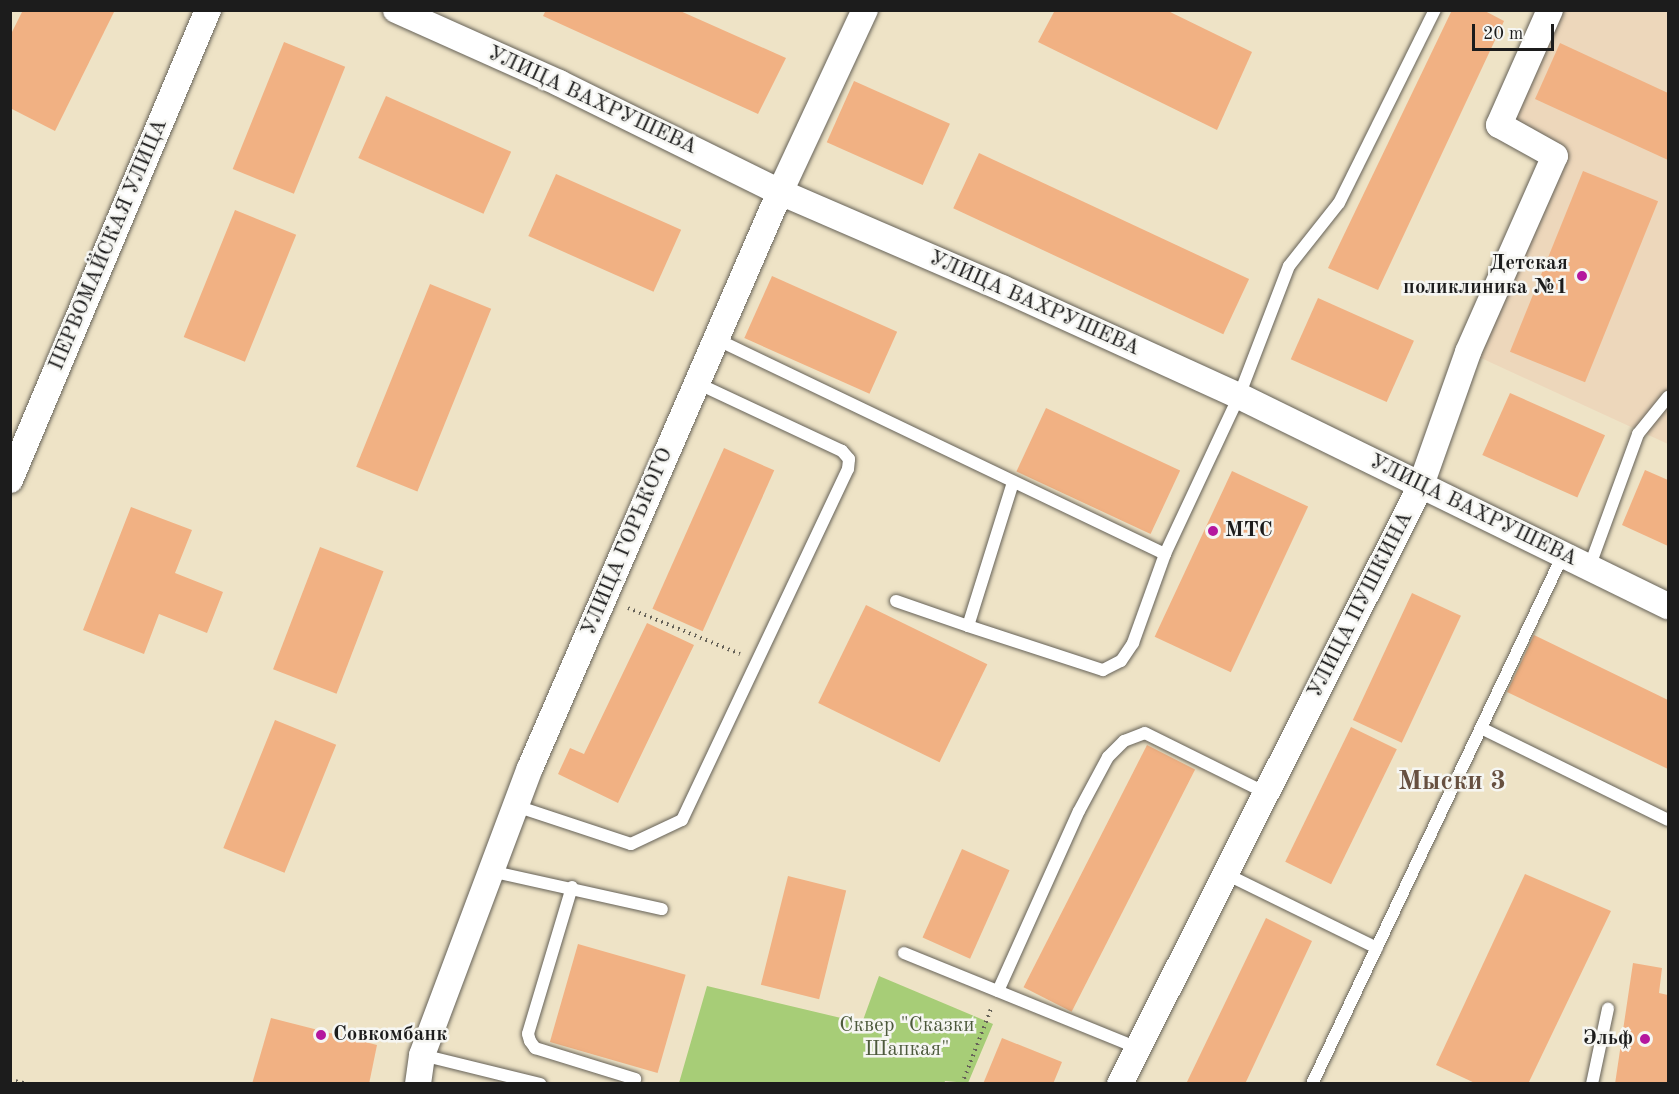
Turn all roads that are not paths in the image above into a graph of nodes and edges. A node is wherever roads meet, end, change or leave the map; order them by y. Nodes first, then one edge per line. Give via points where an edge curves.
1 (207, 10) edge
2 (396, 10) edge
3 (866, 10) edge
4 (1435, 10) edge
5 (1550, 10) edge
6 (780, 192) junction
7 (716, 339) junction
8 (697, 383) junction
9 (1239, 396) junction
10 (1666, 404) edge
11 (10, 480) edge
12 (1013, 482) junction
13 (1421, 485) junction
14 (1165, 554) junction
15 (1563, 555) junction
16 (1589, 568) junction
17 (896, 601) dead end
18 (1668, 606) edge
19 (968, 626) junction
20 (1481, 728) junction
21 (1266, 794) junction
22 (516, 806) junction
23 (1668, 820) edge
24 (490, 872) junction
25 (1226, 874) junction
26 (572, 887) junction
27 (662, 909) dead end
28 (1377, 948) junction
29 (904, 953) dead end
30 (998, 991) junction
31 (1608, 1009) dead end
32 (1138, 1048) junction
33 (422, 1054) junction
34 (635, 1079) dead end
35 (418, 1083) edge
36 (540, 1083) edge
37 (1120, 1083) edge
38 (1312, 1083) edge
39 (1592, 1083) edge

1 - 11 street, ПЕРВОМАЙСКАЯ УЛИЦА
2 - 6 street, УЛИЦА ВАХРУШЕВА via 559,83
3 - 6 street, УЛИЦА ГОРЬКОГО
4 - 9 lane via 1339,202 1289,266
5 - 13 street, УЛИЦА ПУШКИНА via 1499,125 1555,156 1468,352
6 - 7 street, УЛИЦА ГОРЬКОГО
6 - 9 street, УЛИЦА ВАХРУШЕВА
7 - 8 street, УЛИЦА ГОРЬКОГО
7 - 12 lane
8 - 22 street, УЛИЦА ГОРЬКОГО
8 - 22 lane via 842,452 849,459 848,469 682,820 631,844
9 - 13 street, УЛИЦА ВАХРУШЕВА
9 - 14 lane
10 - 16 lane via 1638,434
12 - 14 lane
12 - 19 lane
13 - 15 street, УЛИЦА ВАХРУШЕВА
13 - 21 street, УЛИЦА ПУШКИНА
14 - 19 lane via 1133,643 1121,661 1103,670
15 - 16 street, УЛИЦА ВАХРУШЕВА
15 - 20 lane
16 - 18 street, УЛИЦА ВАХРУШЕВА
17 - 19 lane
20 - 23 lane
20 - 28 lane
21 - 25 street, УЛИЦА ПУШКИНА
21 - 30 lane via 1145,733 1124,741 1108,757 1079,811
22 - 24 street, УЛИЦА ГОРЬКОГО
24 - 26 lane
24 - 33 street, УЛИЦА ГОРЬКОГО
25 - 28 lane
25 - 32 street, УЛИЦА ПУШКИНА
26 - 27 lane
26 - 34 lane via 528,1034 530,1041 535,1048
28 - 38 lane
29 - 30 lane
30 - 32 lane
31 - 39 lane
32 - 37 street, УЛИЦА ПУШКИНА
33 - 35 street, УЛИЦА ГОРЬКОГО
33 - 36 lane

